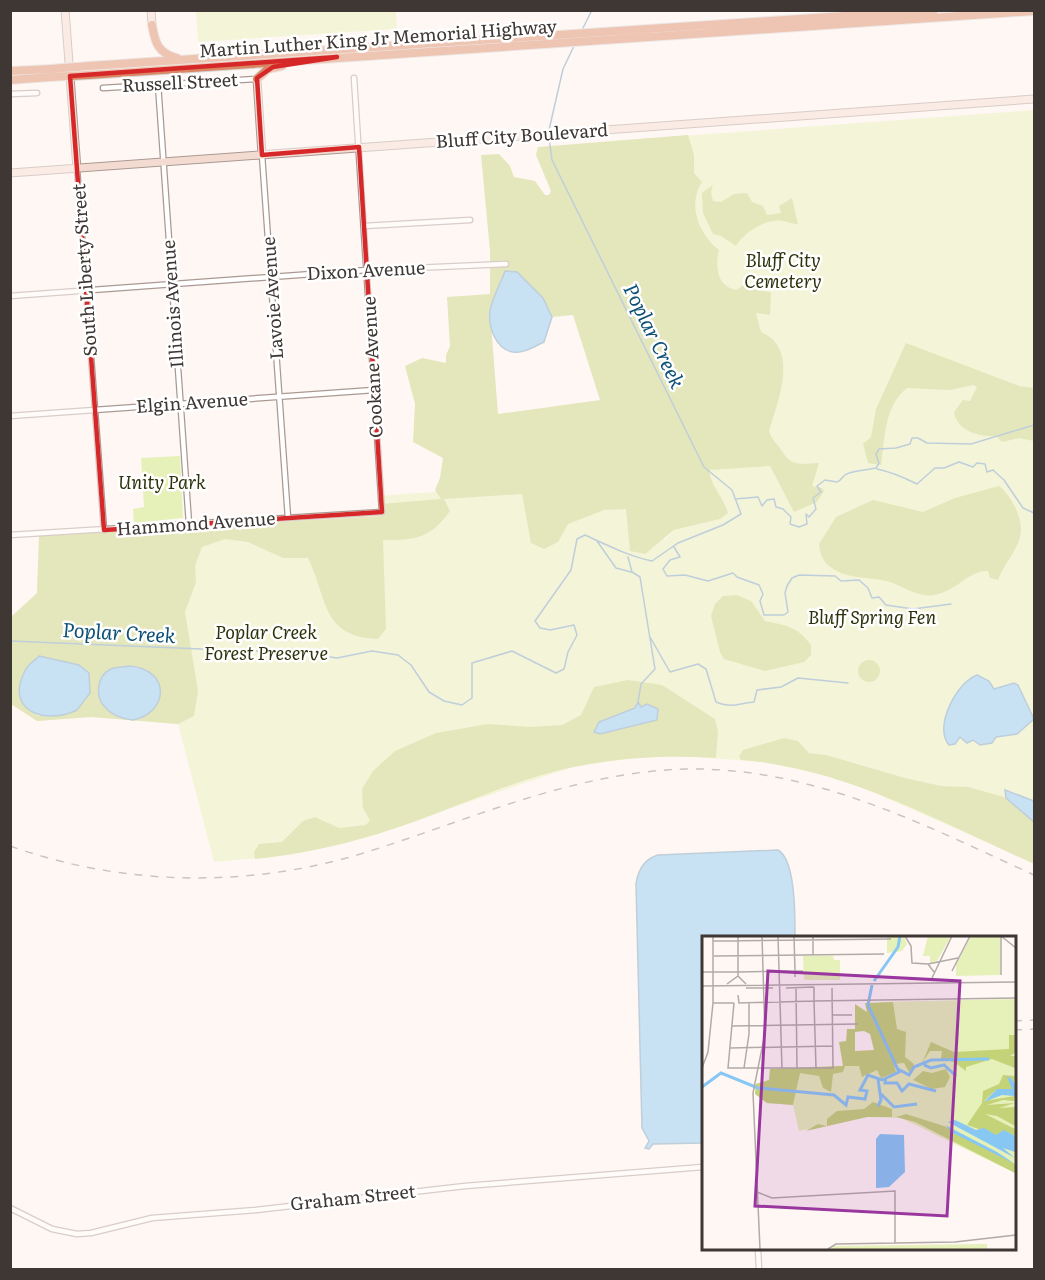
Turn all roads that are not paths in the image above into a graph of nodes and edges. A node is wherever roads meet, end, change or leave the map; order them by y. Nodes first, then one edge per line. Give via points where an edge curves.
1 (65, 10) edge
2 (151, 10) edge
3 (934, 10) edge
4 (1035, 11) edge
5 (152, 25) joint
6 (565, 39) junction
7 (338, 57) junction
8 (186, 60) junction
9 (88, 70) junction
10 (10, 71) edge
11 (51, 73) junction
12 (354, 78) dead end
13 (257, 79) junction
14 (10, 80) edge
15 (158, 84) junction
16 (103, 88) dead end
17 (37, 93) dead end
18 (10, 94) edge
19 (1035, 99) edge
20 (359, 147) junction
21 (262, 155) junction
22 (163, 162) junction
23 (77, 168) junction
24 (10, 173) edge
25 (470, 220) dead end
26 (364, 226) junction
27 (506, 264) dead end
28 (367, 270) junction
29 (271, 277) junction
30 (172, 284) junction
31 (87, 290) junction
32 (10, 296) edge
33 (374, 390) junction
34 (280, 397) junction
35 (180, 404) junction
36 (95, 410) junction
37 (10, 416) edge
38 (382, 512) joint
39 (288, 518) junction
40 (189, 524) junction
41 (104, 530) junction
42 (10, 535) edge
43 (702, 1167) edge
44 (10, 1208) edge
45 (758, 1250) edge
46 (759, 1269) edge

1 - 23 street, South Liberty Street
2 - 5 street
3 - 6 highway, Martin Luther King Jr Memorial Highway
4 - 6 highway, Martin Luther King Jr Memorial Highway via 585,42
5 - 8 highway via 159,50
6 - 7 highway, Martin Luther King Jr Memorial Highway
6 - 8 highway, Martin Luther King Jr Memorial Highway
7 - 9 highway, Martin Luther King Jr Memorial Highway
7 - 13 highway via 273,67
8 - 9 highway, Martin Luther King Jr Memorial Highway
9 - 11 highway, Martin Luther King Jr Memorial Highway, bridge
10 - 11 highway, Martin Luther King Jr Memorial Highway
11 - 14 highway, Martin Luther King Jr Memorial Highway
12 - 20 street, Cookane Avenue
13 - 15 street, Russell Street
13 - 21 street, Lavoie Avenue
15 - 16 street, Russell Street
15 - 22 street, Illinois Avenue
17 - 18 street
19 - 20 street, Bluff City Boulevard
20 - 21 street, Bluff City Boulevard
20 - 26 street, Cookane Avenue
21 - 22 street, Bluff City Boulevard
21 - 29 street, Lavoie Avenue
22 - 23 street, Bluff City Boulevard
22 - 30 street, Illinois Avenue
23 - 24 street, Bluff City Boulevard
23 - 31 street, South Liberty Street
25 - 26 street
26 - 28 street, Cookane Avenue
27 - 28 street, Dixon Avenue
28 - 29 street, Dixon Avenue
28 - 33 street, Cookane Avenue
29 - 30 street, Dixon Avenue
29 - 34 street, Lavoie Avenue
30 - 31 street, Dixon Avenue
30 - 35 street, Illinois Avenue
31 - 32 street, Dixon Avenue
31 - 36 street, South Liberty Street
33 - 34 street, Elgin Avenue
33 - 38 street, Cookane Avenue
34 - 35 street, Elgin Avenue
34 - 39 street, Lavoie Avenue
35 - 36 street, Elgin Avenue
35 - 40 street, Illinois Avenue
36 - 37 street, Elgin Avenue
36 - 41 street, South Liberty Street
38 - 39 street, Hammond Avenue
39 - 40 street, Hammond Avenue
40 - 41 street, Hammond Avenue
41 - 42 street, Hammond Avenue
43 - 44 street, Graham Street via 465,1186 152,1218 84,1234 52,1229
45 - 46 street

